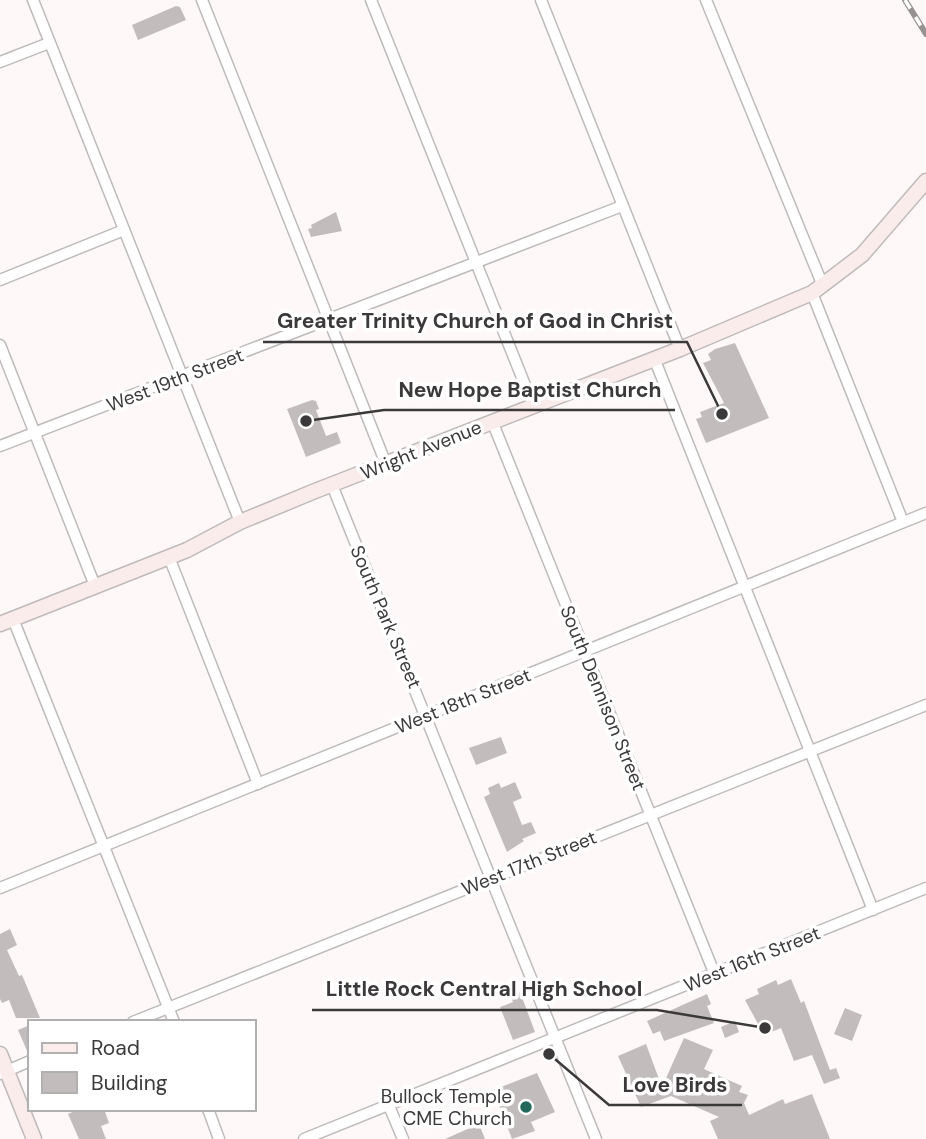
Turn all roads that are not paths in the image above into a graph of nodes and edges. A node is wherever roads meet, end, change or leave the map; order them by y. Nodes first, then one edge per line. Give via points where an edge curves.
1 (33, 0) edge
2 (202, 0) edge
3 (370, 0) edge
4 (541, 0) edge
5 (706, 0) edge
6 (49, 43) junction
7 (0, 62) edge
8 (926, 181) edge
9 (622, 205) junction
10 (124, 230) junction
11 (476, 261) junction
12 (0, 280) edge
13 (817, 289) junction
14 (329, 320) junction
15 (0, 345) edge
16 (680, 349) junction
17 (653, 358) junction
18 (182, 377) junction
19 (533, 405) junction
20 (492, 421) junction
21 (34, 434) junction
22 (0, 446) edge
23 (386, 464) junction
24 (332, 485) junction
25 (926, 513) edge
26 (240, 522) junction
27 (904, 522) junction
28 (169, 557) junction
29 (95, 586) junction
30 (745, 588) junction
31 (6, 621) edge
32 (585, 652) junction
33 (926, 705) edge
34 (426, 716) junction
35 (810, 751) junction
36 (258, 784) junction
37 (650, 814) junction
38 (104, 846) junction
39 (491, 879) junction
40 (0, 888) edge
41 (926, 888) edge
42 (873, 910) junction
43 (715, 975) junction
44 (169, 1008) junction
45 (137, 1020) edge
46 (173, 1020) edge
47 (556, 1039) junction
48 (0, 1054) edge
49 (28, 1063) edge
50 (4, 1073) edge
51 (389, 1106) junction
52 (209, 1111) edge
53 (34, 1139) edge
54 (219, 1139) edge
55 (304, 1139) edge
56 (403, 1139) edge
57 (596, 1139) edge

1 - 6 street
2 - 14 street
3 - 11 street
4 - 9 street
5 - 13 street
6 - 7 street
6 - 10 street
8 - 13 main road, Wright Avenue via 862,255
9 - 11 street, West 19th Street
9 - 16 street
10 - 12 street
10 - 18 street
11 - 14 street, West 19th Street
11 - 19 street
13 - 16 main road, Wright Avenue
13 - 27 street
14 - 18 street, West 19th Street
14 - 23 street
15 - 21 street
16 - 17 main road, Wright Avenue
17 - 19 main road, Wright Avenue
17 - 30 street
18 - 21 street, West 19th Street
18 - 26 street
19 - 20 main road, Wright Avenue
20 - 23 main road, Wright Avenue
20 - 32 street, South Dennison Street
21 - 22 street, West 19th Street
21 - 29 street
23 - 24 main road, Wright Avenue
24 - 26 main road, Wright Avenue
24 - 34 street, South Park Street
25 - 27 street, West 18th Street
26 - 28 main road, Wright Avenue
27 - 30 street, West 18th Street
28 - 29 main road, Wright Avenue
28 - 36 street
29 - 31 main road, Wright Avenue
30 - 32 street, West 18th Street
30 - 35 street
31 - 38 street
32 - 34 street, West 18th Street
32 - 37 street, South Dennison Street
33 - 35 street, West 17th Street
34 - 36 street, West 18th Street
34 - 39 street, South Park Street
35 - 37 street, West 17th Street
35 - 42 street
36 - 38 street, West 18th Street
37 - 39 street, West 17th Street
37 - 43 street, South Dennison Street
38 - 40 street, West 18th Street
38 - 44 street
39 - 44 street, West 17th Street
39 - 47 street, South Park Street
41 - 42 street, West 16th Street
42 - 43 street, West 16th Street
43 - 47 street, West 16th Street
44 - 45 street, West 17th Street
44 - 46 street
47 - 51 street, West 16th Street
47 - 57 street, South Park Street
48 - 50 main road
49 - 50 street
50 - 53 main road
51 - 55 street, West 16th Street
51 - 56 street
52 - 54 street

